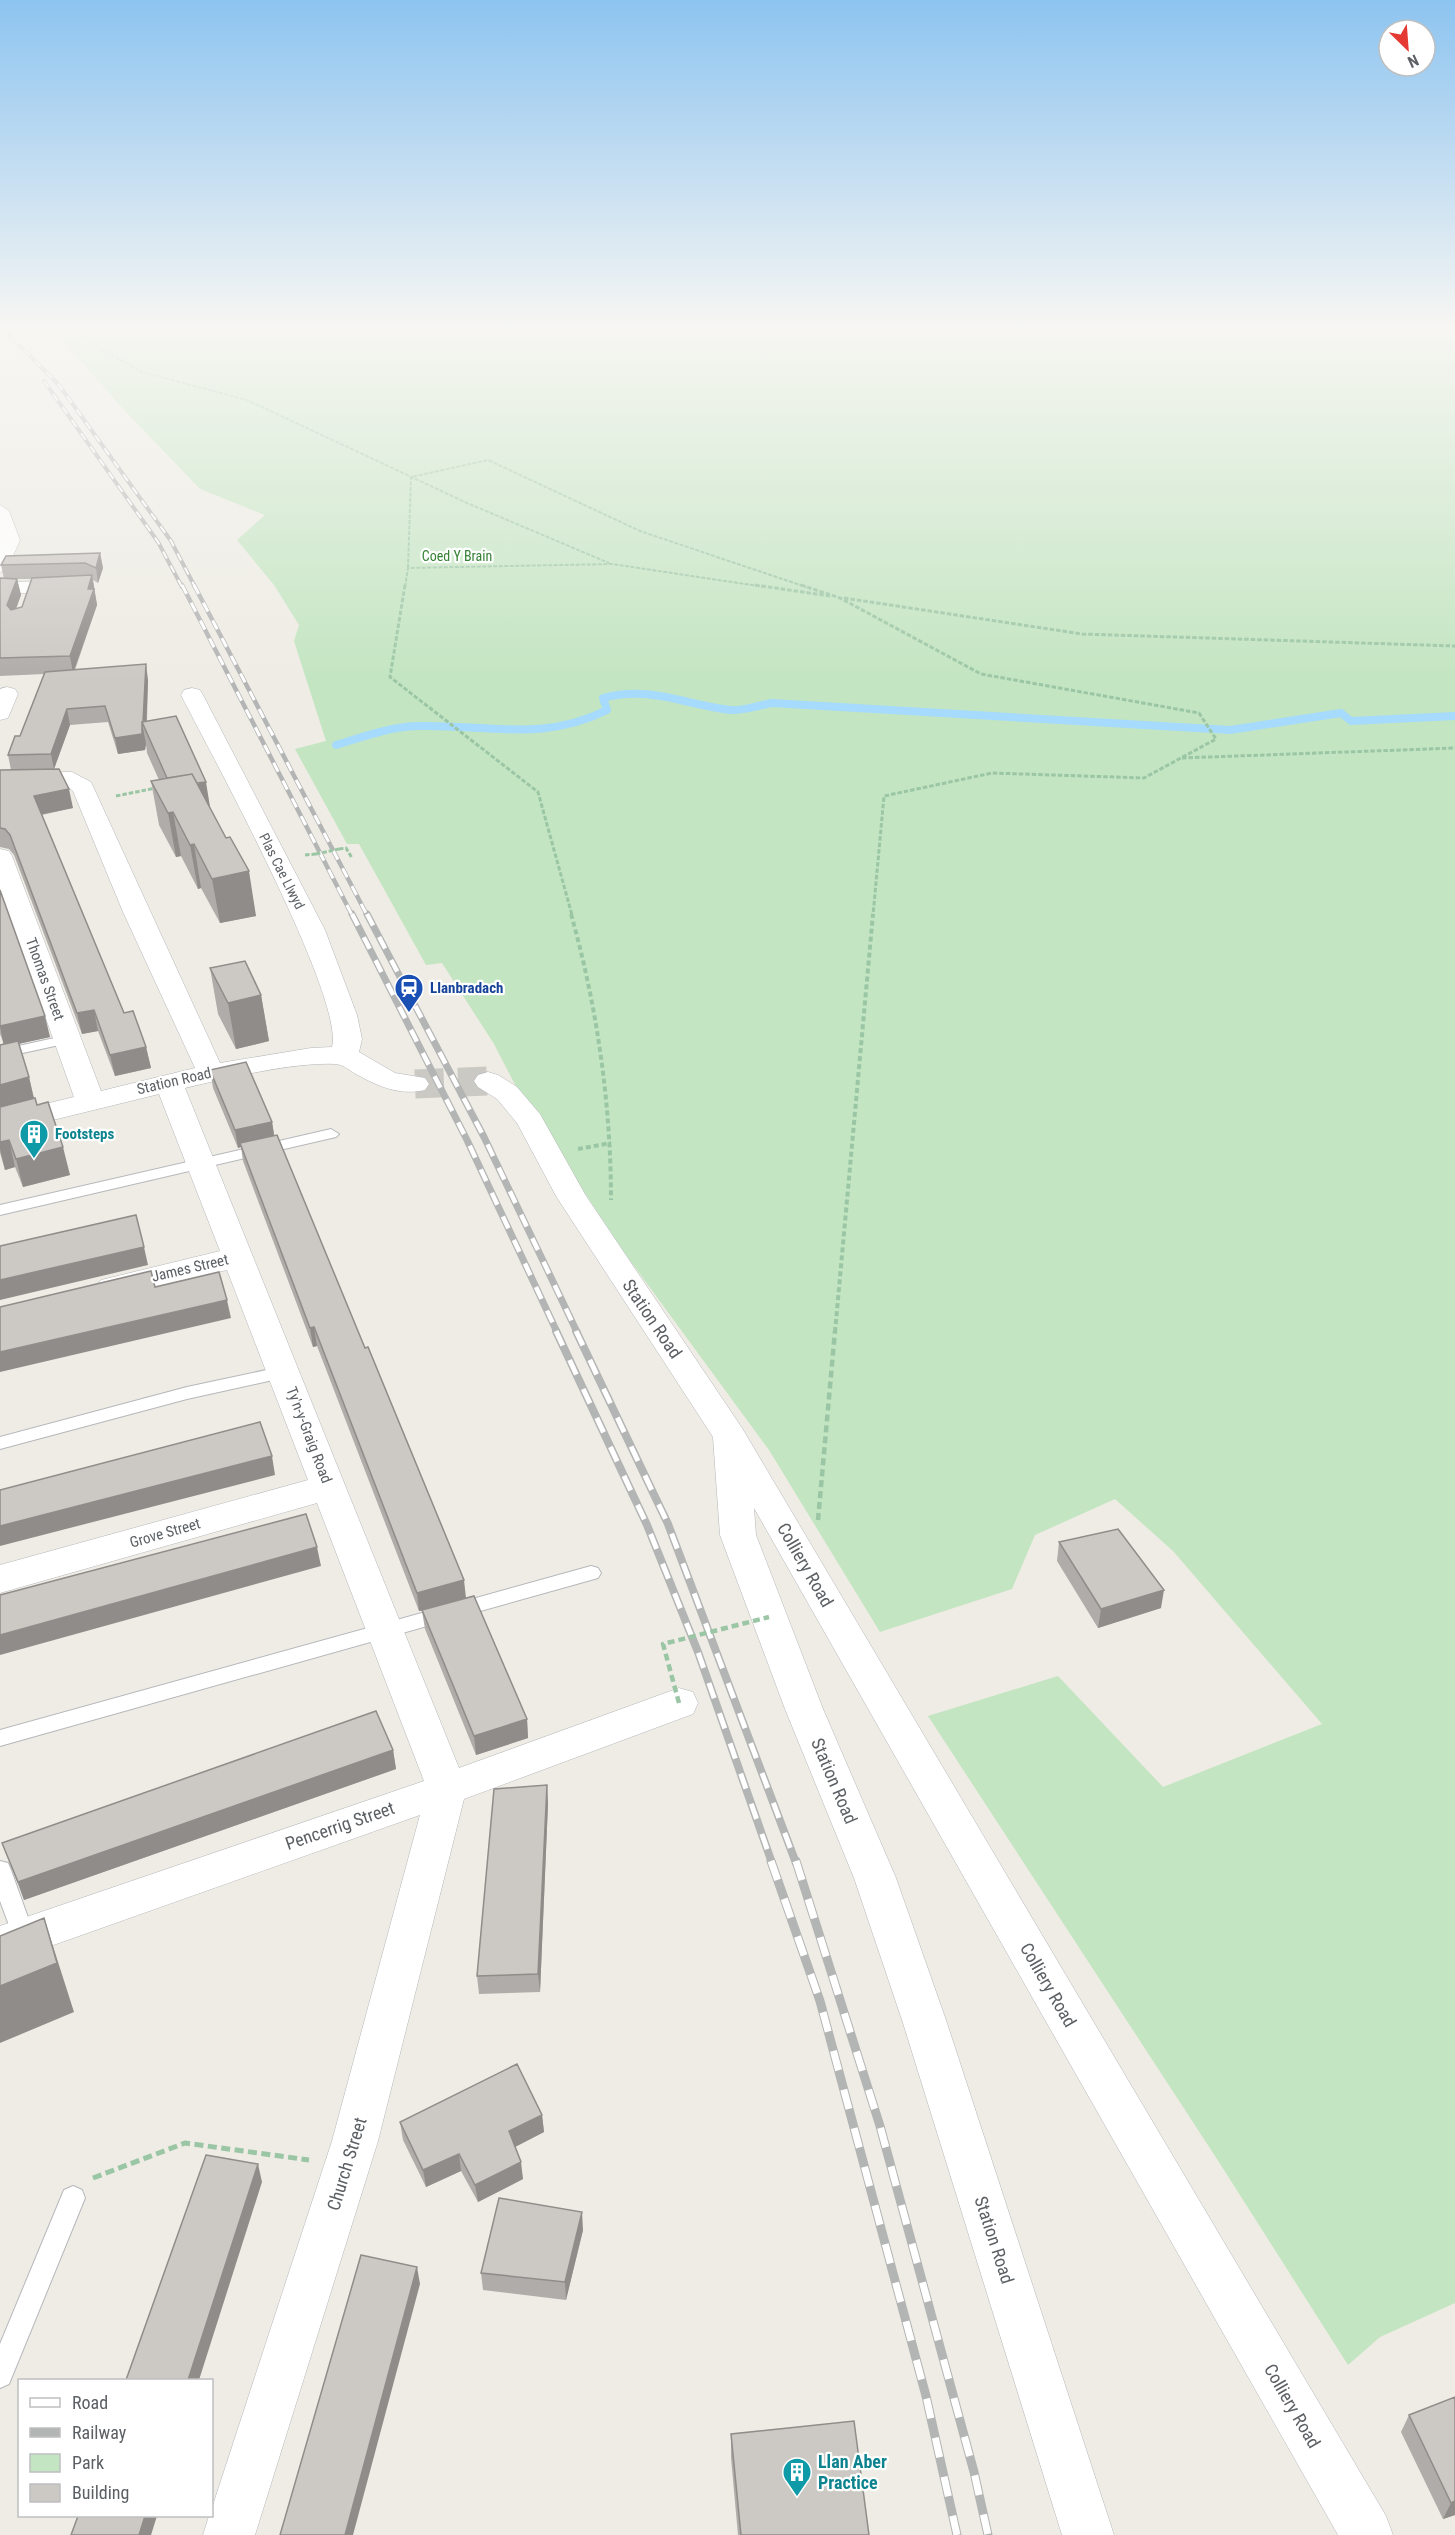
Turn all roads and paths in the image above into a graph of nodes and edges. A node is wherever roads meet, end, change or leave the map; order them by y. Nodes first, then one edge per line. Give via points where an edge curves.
1 (343, 445) edge
2 (411, 477) junction
3 (0, 511) edge
4 (612, 564) junction
5 (0, 566) edge
6 (408, 568) junction
7 (88, 586) edge
8 (0, 588) edge
9 (840, 598) junction
10 (1455, 646) edge
11 (192, 695) dead end
12 (1455, 748) edge
13 (1181, 758) junction
14 (0, 780) edge
15 (165, 787) edge
16 (122, 795) dead end
17 (316, 854) dead end
18 (0, 856) edge
19 (352, 858) dead end
20 (68, 1039) junction
21 (0, 1054) edge
22 (344, 1055) junction
23 (211, 1072) junction
24 (488, 1080) tunnel mouth
25 (169, 1082) junction
26 (415, 1084) tunnel mouth
27 (90, 1101) junction
28 (0, 1124) edge
29 (331, 1134) dead end
30 (202, 1163) junction
31 (0, 1210) edge
32 (239, 1257) junction
33 (610, 1257) junction
34 (80, 1294) edge
35 (285, 1372) junction
36 (730, 1436) junction
37 (0, 1443) edge
38 (330, 1487) junction
39 (591, 1573) dead end
40 (0, 1579) edge
41 (813, 1579) junction
42 (769, 1617) junction
43 (385, 1629) junction
44 (680, 1703) joint
45 (0, 1738) edge
46 (447, 1789) junction
47 (0, 1870) edge
48 (12, 1941) edge
49 (347, 2165) junction
50 (73, 2198) joint
51 (0, 2375) edge
52 (229, 2535) edge
53 (1088, 2535) edge
54 (1367, 2535) edge

1 - 2 path
2 - 4 path
2 - 6 path
2 - 9 path via 488,460 640,531
3 - 5 street via 10,540
4 - 6 path
4 - 9 path
6 - 33 path via 390,677 538,792 587,971 611,1143
7 - 8 street via 29,592
9 - 10 path via 1082,634
9 - 13 path via 981,674 1199,713 1216,739
11 - 22 street, Plas Cae Llwyd via 312,930 343,1015 348,1039
12 - 13 path
13 - 41 path via 1144,778 992,773 884,796
14 - 23 street via 72,779 83,787
15 - 16 path
17 - 19 path, bridge via 346,848
18 - 20 street, Thomas Street
20 - 21 lane
20 - 27 street, Thomas Street
22 - 23 street, Station Road via 311,1056
22 - 26 street via 387,1080
23 - 25 street, Station Road
24 - 33 street, Station Road via 507,1093 530,1120
25 - 27 street, Station Road
25 - 30 street, Ty'n-y-Graig Road
27 - 28 street, Station Road
29 - 30 lane
30 - 31 lane
30 - 32 street, Ty'n-y-Graig Road
32 - 34 street, James Street
32 - 35 street, Ty'n-y-Graig Road
33 - 36 street, Station Road
35 - 37 lane via 187,1393
35 - 38 street, Ty'n-y-Graig Road
36 - 41 street, Colliery Road
36 - 42 street, Station Road via 738,1535
38 - 40 street, Grove Street
38 - 43 street, Ty'n-y-Graig Road
39 - 43 lane
41 - 54 street, Colliery Road
42 - 44 path, bridge via 663,1644
42 - 53 street, Station Road via 875,1878 906,1967
43 - 45 lane
43 - 46 street, Ty'n-y-Graig Road
44 - 46 street, Pencerrig Street
46 - 48 street, Pencerrig Street
46 - 49 street, Church Street
47 - 48 lane
49 - 50 path via 185,2143 80,2183
49 - 52 street, Church Street
50 - 51 lane

